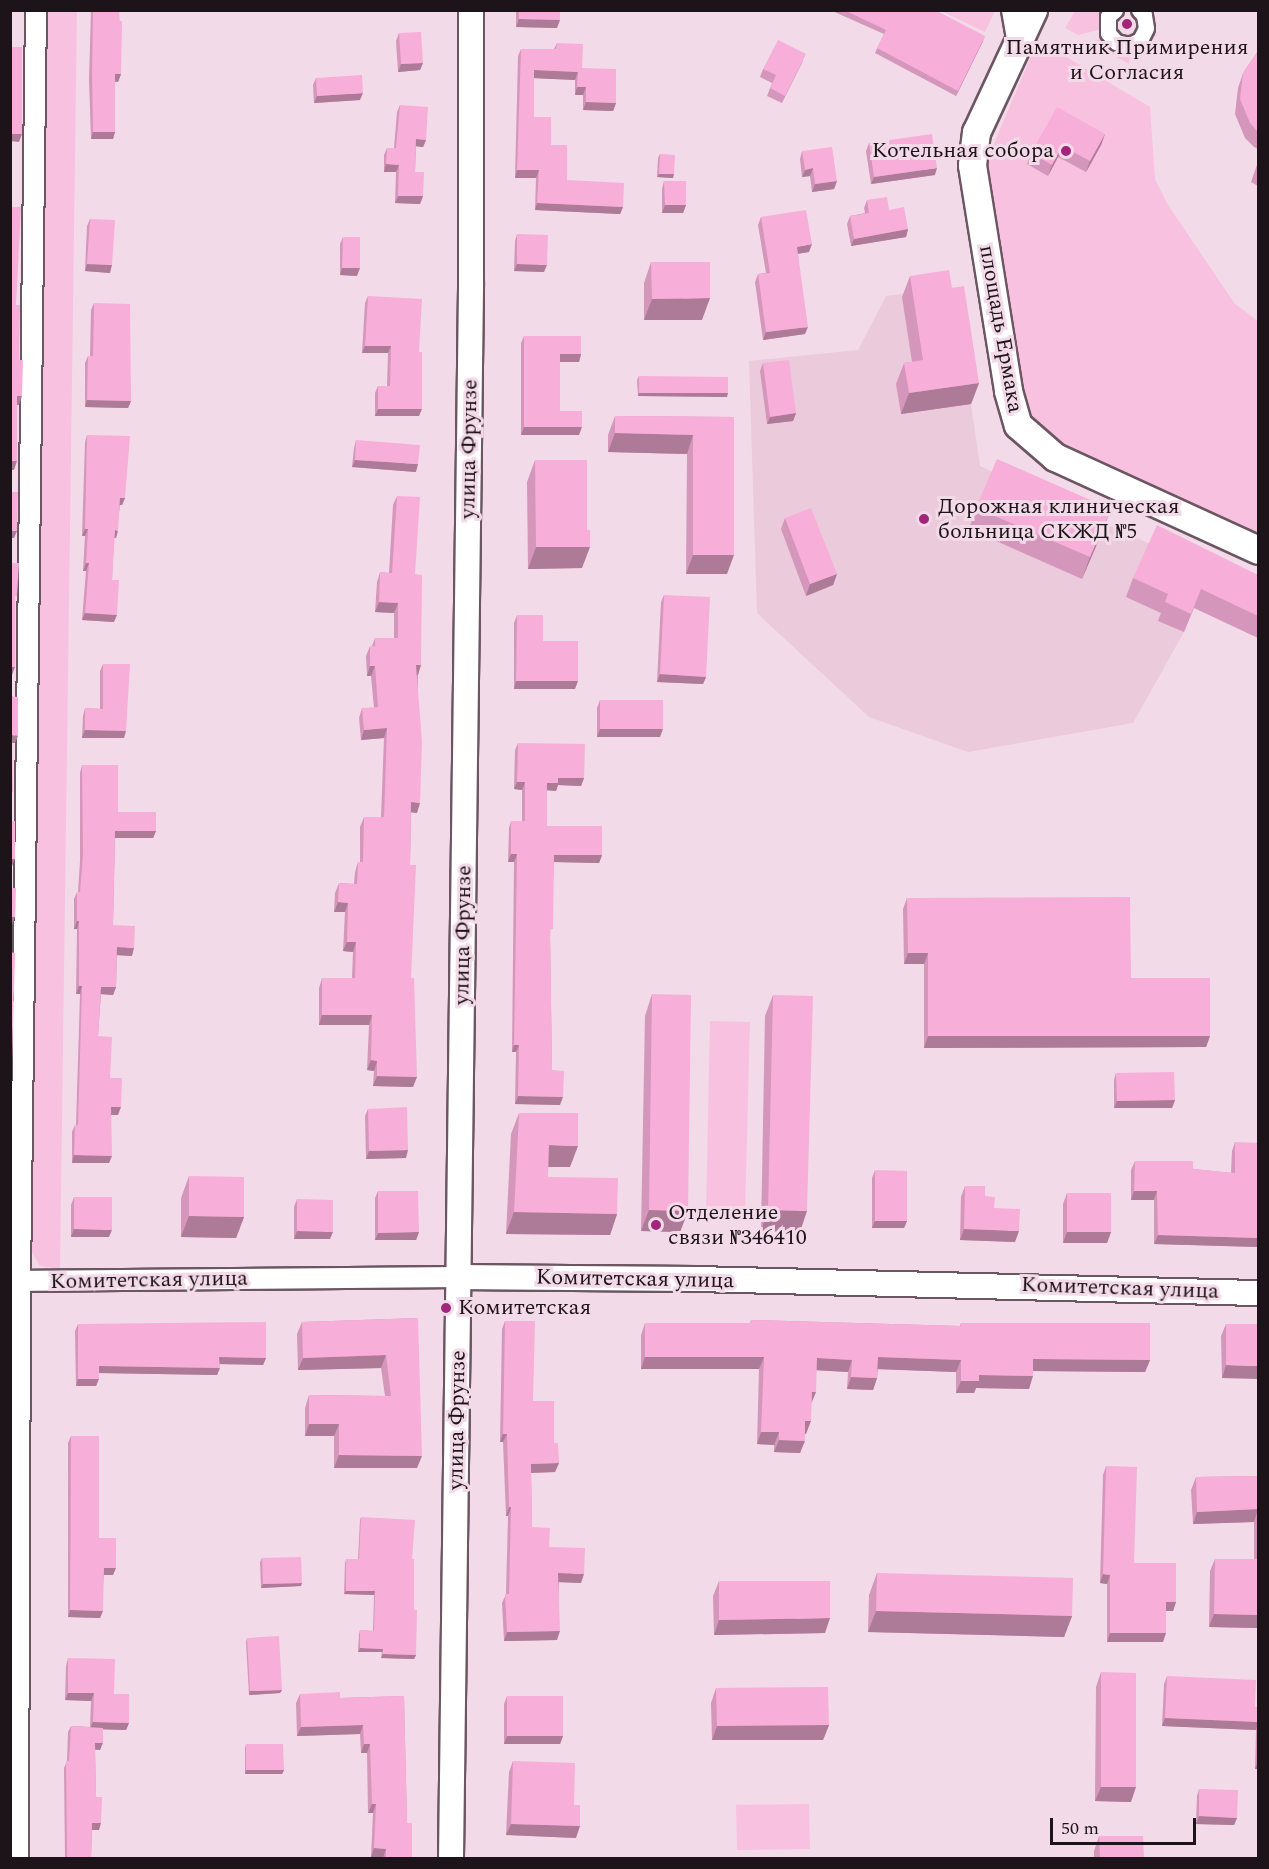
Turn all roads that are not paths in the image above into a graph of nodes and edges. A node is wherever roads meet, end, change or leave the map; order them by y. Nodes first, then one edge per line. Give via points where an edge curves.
1 (36, 10) edge
2 (471, 10) edge
3 (1014, 10) edge
4 (1033, 10) edge
5 (1115, 10) edge
6 (1139, 10) edge
7 (1019, 37) junction
8 (1258, 550) edge
9 (459, 1277) junction
10 (15, 1281) edge
11 (1258, 1293) edge
12 (18, 1858) edge
13 (451, 1858) edge

1 - 10 street
2 - 9 street, улица Фрунзе
3 - 7 street
4 - 7 main road, площадь Ермака
5 - 6 street via 1108,16 1108,33 1116,42 1129,45 1140,39 1146,28
7 - 8 main road, площадь Ермака via 976,132 972,165 1008,391 1018,425 1055,457
9 - 10 street, Комитетская улица
9 - 11 street, Комитетская улица via 827,1281
9 - 13 street, улица Фрунзе
10 - 12 street

